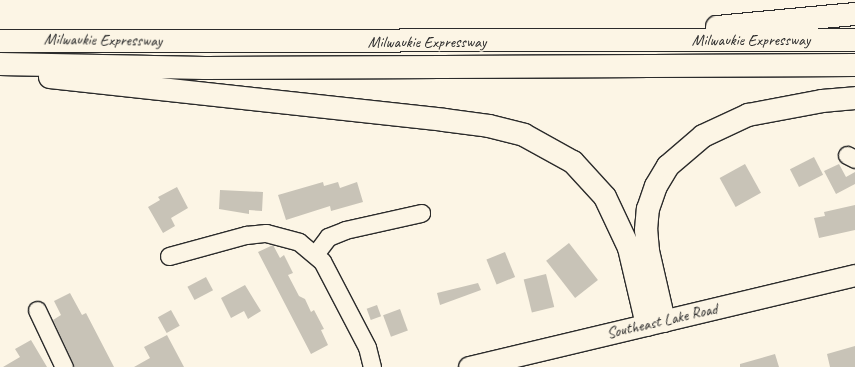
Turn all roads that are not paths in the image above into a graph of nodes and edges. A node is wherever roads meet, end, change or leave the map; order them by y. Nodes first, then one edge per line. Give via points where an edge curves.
1 (855, 14) edge
2 (855, 40) edge
3 (0, 41) edge
4 (577, 41) junction
5 (0, 64) edge
6 (855, 65) edge
7 (0, 68) edge
8 (855, 98) edge
9 (421, 213) dead end
10 (316, 253) junction
11 (169, 256) dead end
12 (855, 275) edge
13 (37, 310) dead end
14 (655, 323) junction
15 (64, 367) edge
16 (372, 367) edge
17 (469, 367) edge

1 - 4 highway
2 - 4 highway, Milwaukie Expressway
3 - 4 highway, Milwaukie Expressway
5 - 6 highway, Milwaukie Expressway via 205,68
7 - 14 highway via 63,80 489,126 524,134 573,162 605,197 629,248
8 - 14 highway via 822,100 748,115 703,136 668,166 656,186 648,209 646,230
9 - 10 street via 345,230 328,237
10 - 11 street via 299,242 266,233 224,239
10 - 16 street via 367,347
12 - 14 main road, Southeast Lake Road
13 - 15 street
14 - 17 main road, Southeast Lake Road

